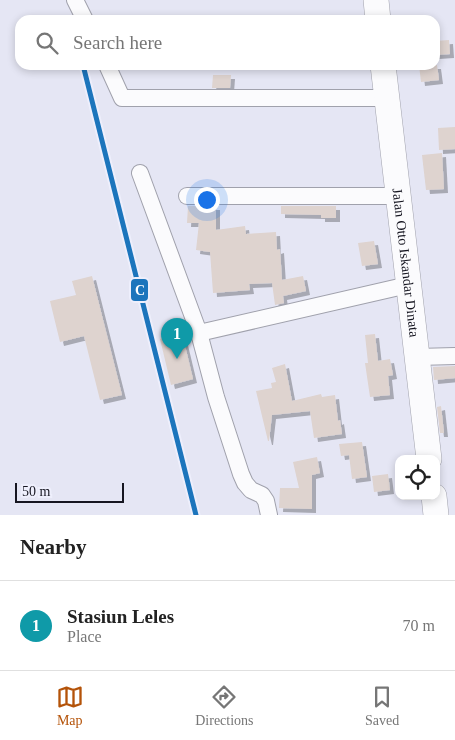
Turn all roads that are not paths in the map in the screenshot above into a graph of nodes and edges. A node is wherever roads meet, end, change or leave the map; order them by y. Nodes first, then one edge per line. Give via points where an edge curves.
1 (75, 0) edge
2 (376, 0) edge
3 (83, 15) edge
4 (378, 15) edge
5 (109, 70) edge
6 (384, 70) edge
7 (387, 98) junction
8 (140, 173) dead end
9 (187, 196) dead end
10 (398, 196) junction
11 (408, 285) junction
12 (199, 333) junction
13 (455, 356) edge
14 (417, 357) junction
15 (429, 455) edge
16 (434, 500) edge
17 (269, 515) edge
18 (436, 515) edge

1 - 3 street
2 - 4 main road
5 - 7 street via 122,98
6 - 7 main road, Jalan Otto Iskandar Dinata
7 - 10 main road, Jalan Otto Iskandar Dinata
8 - 12 street
9 - 10 street
10 - 11 main road, Jalan Otto Iskandar Dinata
11 - 12 street
11 - 14 main road, Jalan Otto Iskandar Dinata
12 - 17 street via 241,474 251,490 262,495
13 - 14 street
14 - 15 main road, Jalan Otto Iskandar Dinata
16 - 18 main road

